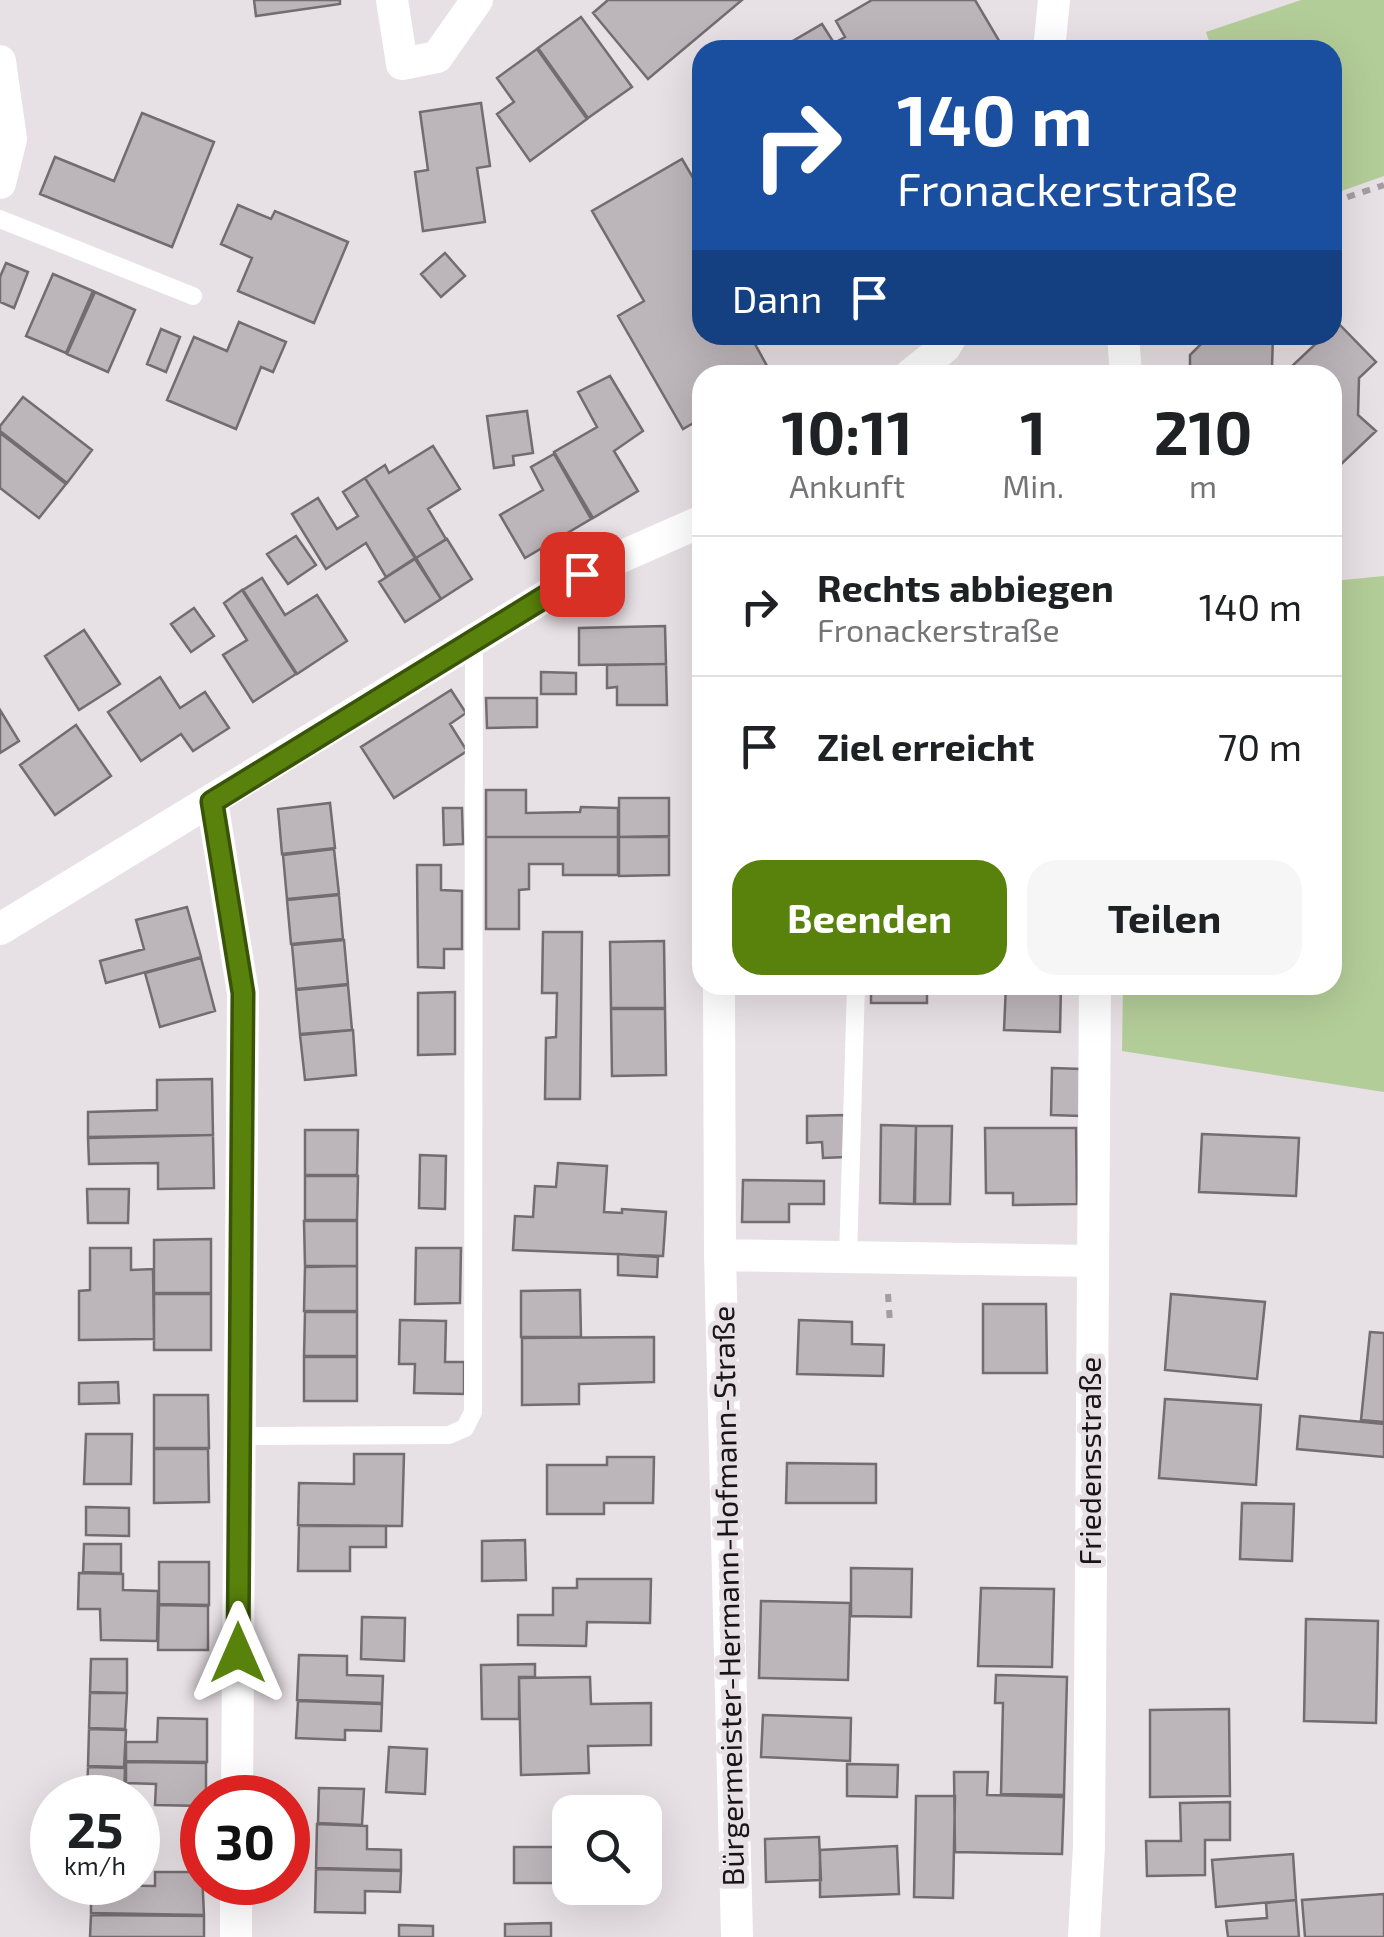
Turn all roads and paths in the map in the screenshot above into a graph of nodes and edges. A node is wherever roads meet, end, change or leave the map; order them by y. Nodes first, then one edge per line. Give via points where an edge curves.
1 (392, 0) edge
2 (477, 0) edge
3 (1054, 0) edge
4 (1050, 40) edge
5 (0, 61) edge
6 (0, 183) edge
7 (1384, 184) edge
8 (1342, 199) edge
9 (0, 219) edge
10 (193, 296) dead end
11 (946, 345) edge
12 (922, 365) edge
13 (692, 526) edge
14 (474, 641) junction
15 (212, 802) junction
16 (0, 929) edge
17 (719, 995) edge
18 (856, 995) edge
19 (1094, 995) edge
20 (720, 1255) junction
21 (848, 1256) junction
22 (1093, 1261) junction
23 (240, 1436) junction
24 (237, 1775) edge
25 (236, 1905) edge
26 (236, 1937) edge
27 (737, 1937) edge
28 (1084, 1937) edge

1 - 2 street via 402,64 437,57
3 - 4 street
5 - 6 street via 11,139
7 - 8 path
9 - 10 lane
11 - 12 street
13 - 14 street via 582,574
14 - 15 street
14 - 23 lane via 473,1412 465,1428 449,1435
15 - 16 street
15 - 23 street via 243,993
17 - 20 street, Bürgermeister-Hermann-Hofmann-Straße
18 - 21 lane
19 - 22 street, Friedensstraße
20 - 21 street
20 - 27 street, Bürgermeister-Hermann-Hofmann-Straße
21 - 22 street
22 - 28 street, Friedensstraße
23 - 24 street
25 - 26 street

